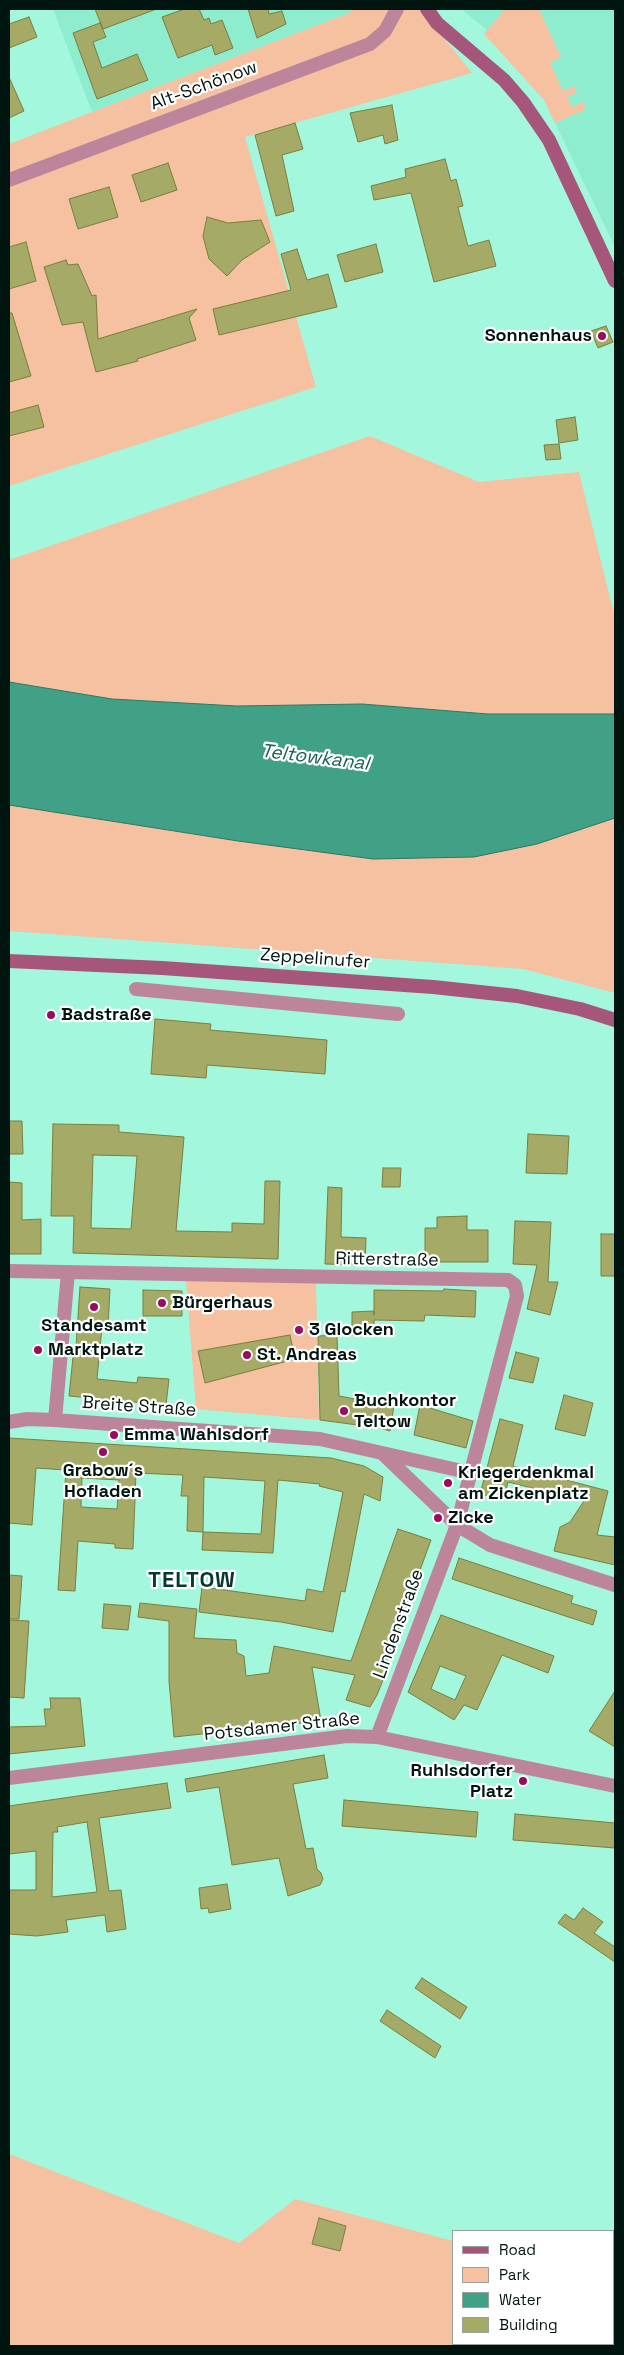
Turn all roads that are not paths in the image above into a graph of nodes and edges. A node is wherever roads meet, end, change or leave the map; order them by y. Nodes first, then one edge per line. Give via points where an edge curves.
1 (397, 9) edge
2 (427, 9) edge
3 (9, 180) edge
4 (615, 281) edge
5 (9, 961) edge
6 (136, 989) dead end
7 (398, 1014) dead end
8 (615, 1020) edge
9 (9, 1271) edge
10 (68, 1272) junction
11 (55, 1420) junction
12 (9, 1422) edge
13 (384, 1455) junction
14 (471, 1472) junction
15 (457, 1524) junction
16 (615, 1585) edge
17 (377, 1737) junction
18 (9, 1778) edge
19 (615, 1786) edge

1 - 3 street, Alt-Schönow via 385,31 370,44
2 - 4 main road via 438,23 504,80 532,115 549,140
5 - 8 main road, Zeppelinufer via 433,987 526,997
6 - 7 street
9 - 10 street, Ritterstraße
10 - 11 street
10 - 14 street, Ritterstraße via 512,1282 518,1290 517,1296
11 - 12 street, Breite Straße
11 - 13 street, Breite Straße via 320,1440
13 - 14 street, Breite Straße
13 - 15 street
14 - 15 street, Ritterstraße
15 - 16 street via 490,1545
15 - 17 street, Lindenstraße
17 - 18 street, Potsdamer Straße via 314,1739
17 - 19 street, Potsdamer Straße

